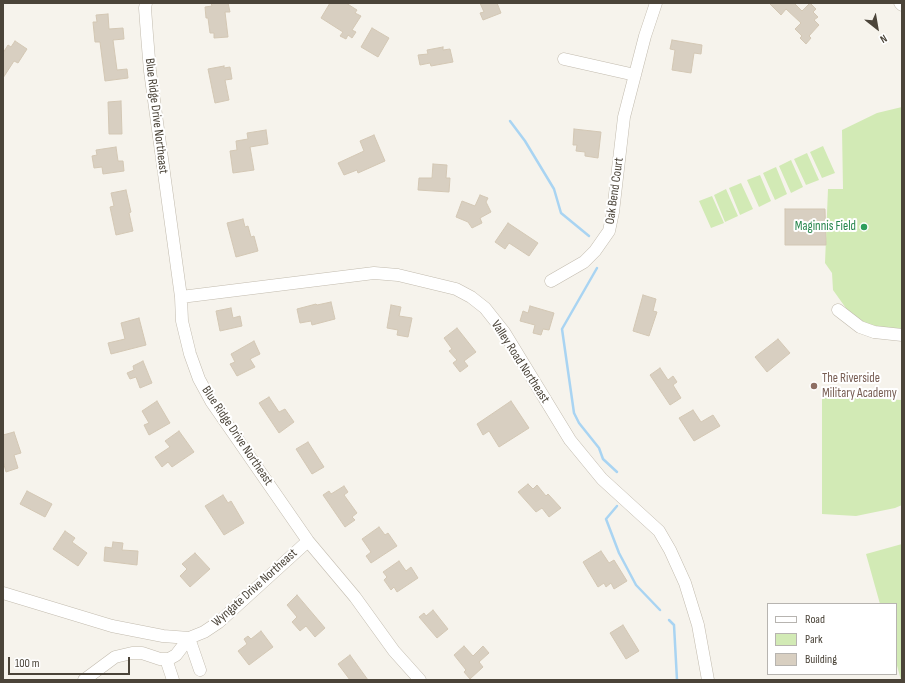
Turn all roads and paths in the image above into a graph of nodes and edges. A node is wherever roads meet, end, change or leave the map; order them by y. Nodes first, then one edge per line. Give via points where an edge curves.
1 (146, 3) edge
2 (656, 3) edge
3 (900, 3) edge
4 (902, 6) edge
5 (564, 59) dead end
6 (635, 75) junction
7 (551, 281) dead end
8 (180, 297) junction
9 (838, 310) dead end
10 (902, 335) edge
11 (308, 541) junction
12 (3, 593) edge
13 (189, 638) junction
14 (166, 659) junction
15 (200, 670) dead end
16 (84, 680) edge
17 (173, 680) edge
18 (420, 680) edge
19 (708, 680) edge

1 - 8 street, Blue Ridge Drive Northeast via 146,35
2 - 6 street, Oak Bend Court
3 - 4 street
5 - 6 street
6 - 7 street, Oak Bend Court via 624,117 609,231 584,262
8 - 11 street, Blue Ridge Drive Northeast via 182,321 190,354 211,402
8 - 19 street, Valley Road Northeast via 374,273 398,275 456,289 471,297 485,308 504,332 570,440 602,479 659,531 685,583 698,625
9 - 10 street via 860,327 874,332
11 - 13 street, Wyngate Drive Northeast via 219,622
11 - 18 street, Blue Ridge Drive Northeast via 355,597 394,651
12 - 13 street via 112,626
13 - 14 street via 176,655
13 - 15 street
14 - 16 street via 160,660 142,653 120,655
14 - 17 street

